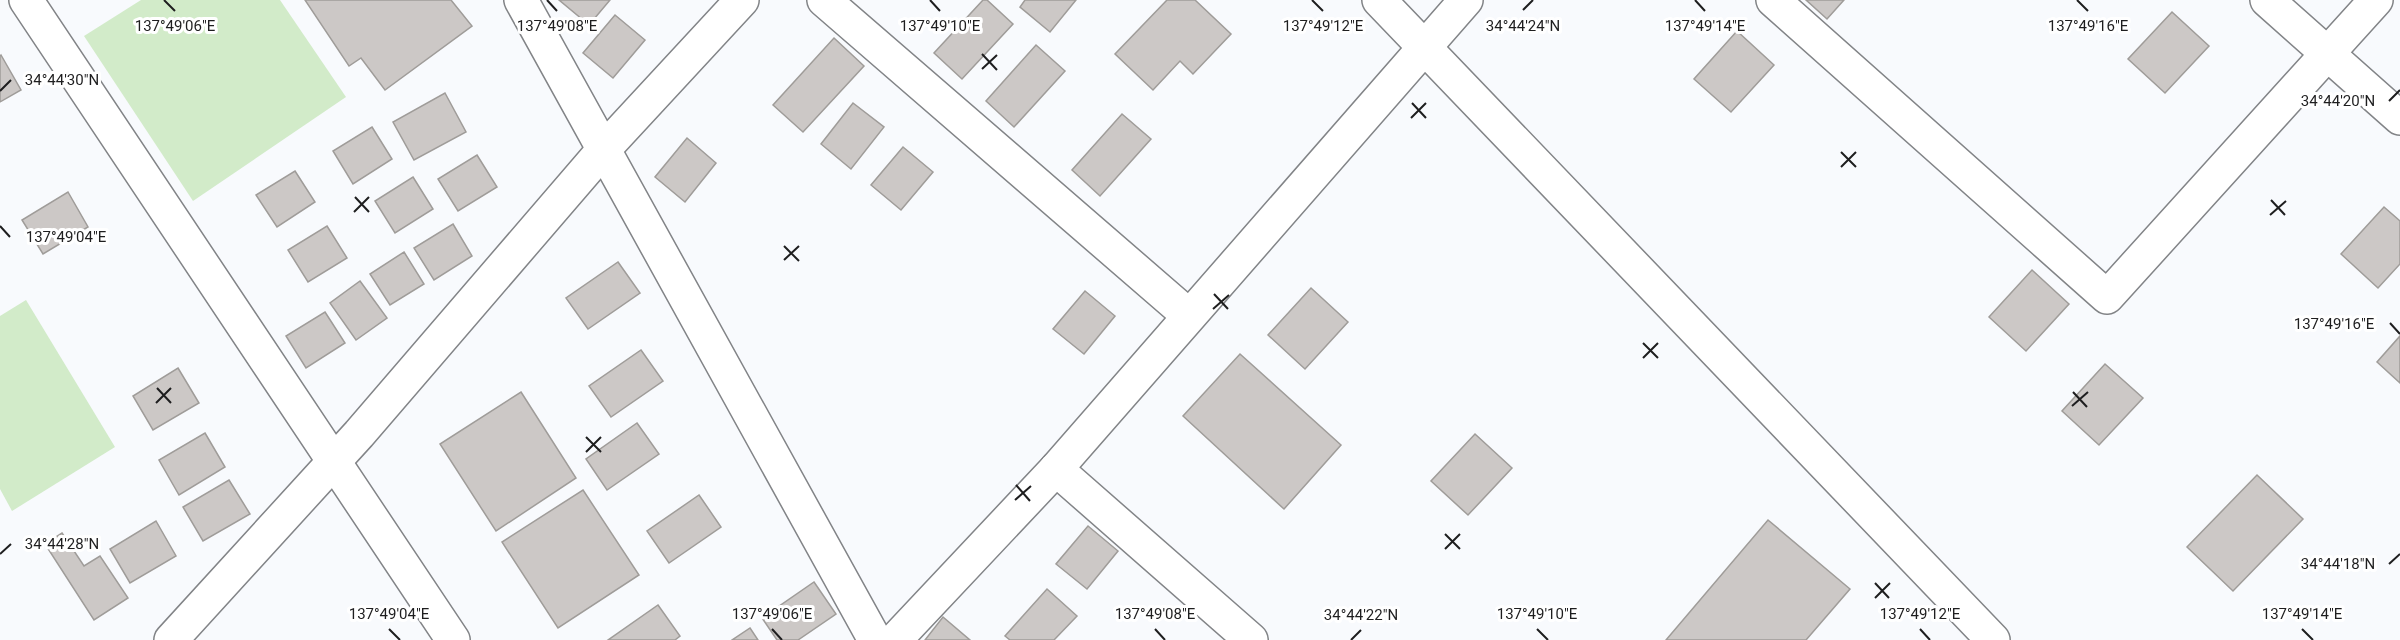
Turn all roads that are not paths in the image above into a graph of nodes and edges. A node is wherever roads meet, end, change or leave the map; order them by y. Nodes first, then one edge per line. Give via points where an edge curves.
1 (26, 0) edge
2 (521, 0) edge
3 (742, 0) edge
4 (824, 0) edge
5 (1379, 0) edge
6 (1466, 0) edge
7 (1773, 0) edge
8 (2267, 0) edge
9 (2376, 0) edge
10 (1424, 47) junction
11 (2329, 54) junction
12 (2400, 118) edge
13 (604, 148) junction
14 (1188, 315) junction
15 (334, 461) junction
16 (1056, 469) junction
17 (171, 640) edge
18 (453, 640) edge
19 (875, 640) edge
20 (895, 640) edge
21 (1251, 640) edge
22 (1994, 640) edge

1 - 15 street
2 - 13 street
3 - 13 street
4 - 14 street
5 - 10 street
6 - 10 street
7 - 11 street via 2107,297
8 - 11 street
9 - 11 street
10 - 14 street
10 - 22 street
11 - 12 street
13 - 15 street
13 - 19 street
14 - 16 street
15 - 17 street
15 - 18 street
16 - 20 street
16 - 21 street

